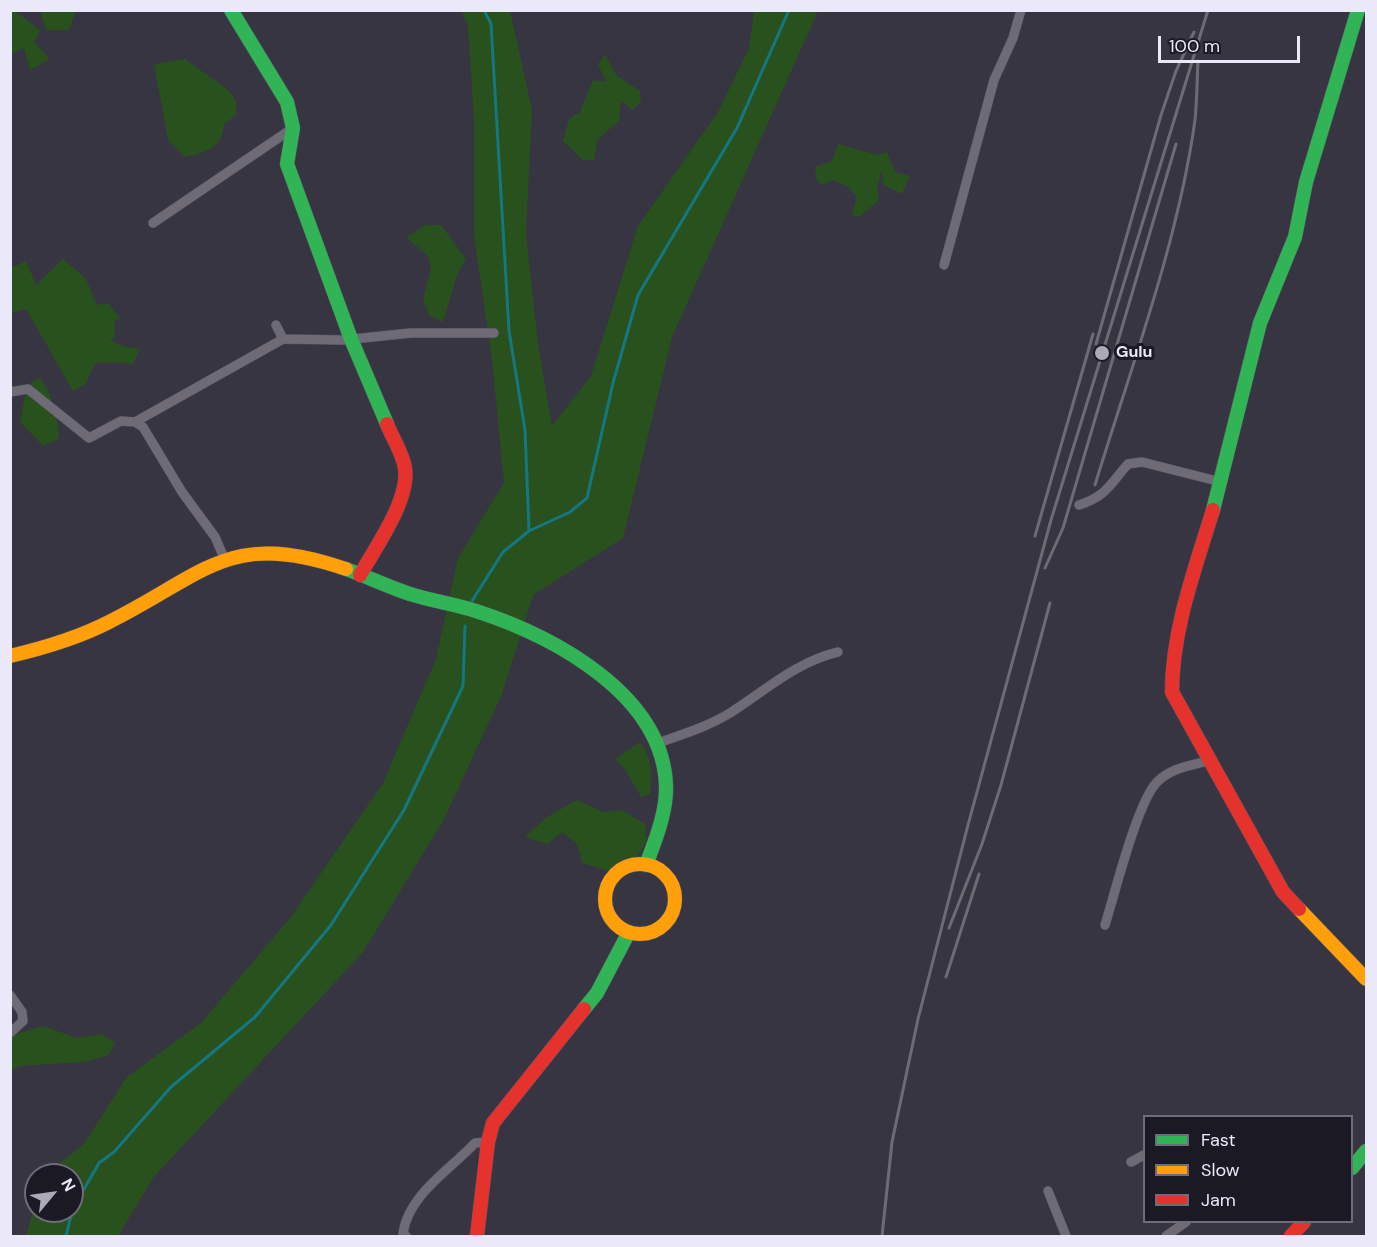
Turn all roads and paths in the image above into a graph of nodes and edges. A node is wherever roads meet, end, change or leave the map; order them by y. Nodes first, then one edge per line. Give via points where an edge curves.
1 (231, 10) edge
2 (1021, 10) edge
3 (1358, 10) edge
4 (293, 128) junction
5 (153, 223) dead end
6 (944, 265) dead end
7 (276, 325) dead end
8 (494, 333) dead end
9 (283, 339) junction
10 (351, 339) junction
11 (10, 392) edge
12 (135, 422) junction
13 (1221, 482) junction
14 (1079, 506) dead end
15 (225, 560) junction
16 (360, 575) junction
17 (838, 652) dead end
18 (10, 656) edge
19 (658, 743) junction
20 (1208, 761) junction
21 (646, 865) junction
22 (1105, 924) dead end
23 (628, 932) junction
24 (1366, 979) edge
25 (10, 995) edge
26 (10, 1034) edge
27 (488, 1142) junction
28 (1366, 1151) edge
29 (1143, 1156) edge
30 (1131, 1162) dead end
31 (1353, 1167) edge
32 (1048, 1191) dead end
33 (1183, 1223) edge
34 (1302, 1223) edge
35 (406, 1236) edge
36 (477, 1236) edge
37 (1066, 1236) edge
38 (1166, 1236) edge
39 (1291, 1236) edge

1 - 4 street via 287,102
2 - 6 street via 994,81
3 - 13 street via 1306,182 1295,237 1260,323
4 - 5 street
4 - 10 street via 287,164
7 - 9 street
8 - 10 street via 411,333
9 - 10 street
9 - 12 street
10 - 16 street via 405,468 401,496
11 - 12 street via 28,389 90,438 121,421
12 - 15 street via 143,427
13 - 14 street via 1142,462 1128,464 1108,491
13 - 20 street via 1186,597 1172,668 1172,692
15 - 16 street via 253,552 276,552
15 - 18 street via 81,634
16 - 19 street via 485,614 545,639 626,695 648,722
17 - 19 street via 818,657 786,674 709,724
19 - 21 street via 666,786
20 - 22 street via 1175,769 1157,782 1132,838
20 - 24 street via 1290,902
21 - 23 street via 621,869 608,882 604,900 610,918
21 - 23 street via 670,880 675,898 671,915 659,929 641,934
23 - 27 street via 597,993 493,1123
25 - 26 street via 23,1021
27 - 35 street via 475,1143 411,1205 405,1220
27 - 36 street
28 - 31 street
29 - 30 street
32 - 37 street
33 - 38 street
34 - 39 street

